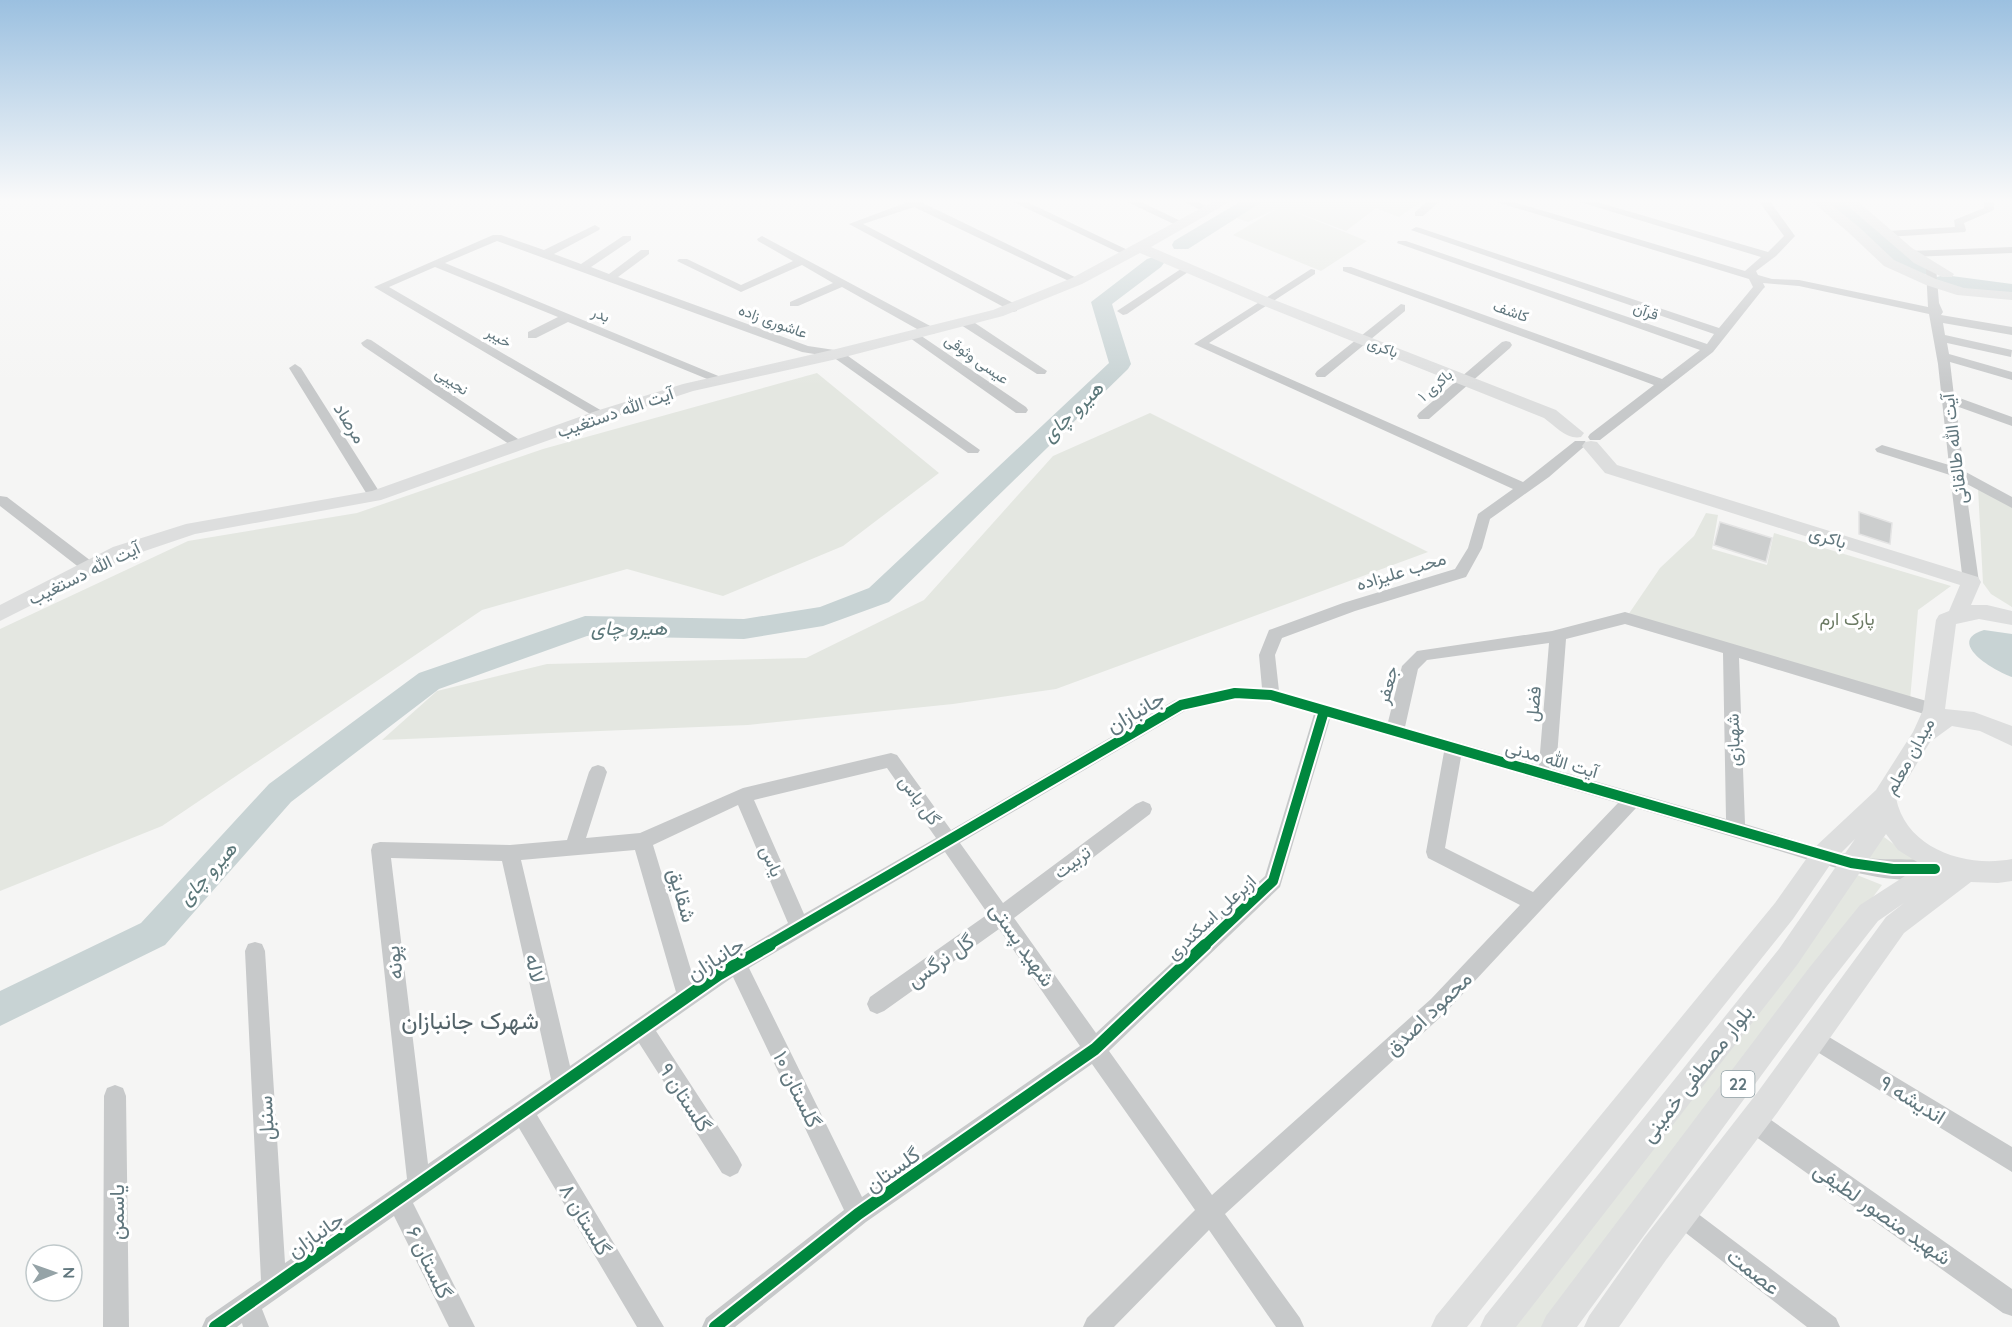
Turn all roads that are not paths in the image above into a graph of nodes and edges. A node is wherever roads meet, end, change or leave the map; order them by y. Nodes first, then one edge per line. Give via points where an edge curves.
1 (566, 262) edge
2 (591, 262) edge
3 (632, 262) edge
4 (685, 262) edge
5 (800, 262) edge
6 (804, 262) edge
7 (926, 262) edge
8 (1038, 262) edge
9 (1111, 262) edge
10 (1169, 262) edge
11 (1458, 262) edge
12 (1512, 262) edge
13 (1703, 262) edge
14 (1761, 262) edge
15 (1888, 262) edge
16 (1918, 262) edge
17 (434, 263) joint
18 (582, 268) junction
19 (1188, 268) junction
20 (1347, 269) dead end
21 (1311, 272) dead end
22 (1931, 276) junction
23 (1557, 277) junction
24 (1754, 277) junction
25 (610, 278) junction
26 (1077, 281) junction
27 (842, 283) junction
28 (2012, 284) edge
29 (1543, 291) junction
30 (2012, 296) edge
31 (1267, 302) junction
32 (794, 304) dead end
33 (1013, 308) junction
34 (1401, 308) dead end
35 (1122, 311) dead end
36 (1937, 315) junction
37 (568, 317) junction
38 (964, 322) junction
39 (930, 331) junction
40 (2012, 331) edge
41 (1722, 333) junction
42 (914, 335) junction
43 (532, 336) dead end
44 (1940, 338) junction
45 (1365, 340) junction
46 (367, 343) dead end
47 (1506, 345) dead end
48 (1709, 349) junction
49 (837, 354) junction
50 (2011, 354) edge
51 (1943, 356) junction
52 (295, 368) dead end
53 (1041, 371) dead end
54 (1321, 374) dead end
55 (2012, 376) edge
56 (1467, 379) junction
57 (722, 380) junction
58 (1664, 384) junction
59 (1947, 398) junction
60 (1021, 410) dead end
61 (602, 415) junction
62 (1424, 416) dead end
63 (2012, 422) edge
64 (1585, 440) junction
65 (520, 446) junction
66 (1882, 448) dead end
67 (973, 450) dead end
68 (1955, 472) junction
69 (1524, 488) junction
70 (375, 496) junction
71 (2, 500) dead end
72 (2012, 502) edge
73 (90, 568) junction
74 (1971, 582) junction
75 (0, 614) edge
76 (1958, 614) junction
77 (2012, 618) edge
78 (1558, 635) junction
79 (1731, 650) junction
80 (1271, 695) junction
81 (1934, 710) junction
82 (1324, 711) junction
83 (1395, 731) junction
84 (1922, 736) junction
85 (2012, 737) edge
86 (1454, 748) junction
87 (598, 772) dead end
88 (1547, 775) junction
89 (743, 795) junction
90 (1632, 800) junction
91 (1885, 805) junction
92 (1143, 809) dead end
93 (1736, 830) junction
94 (950, 840) junction
95 (642, 841) junction
96 (574, 847) junction
97 (510, 853) junction
98 (1823, 855) junction
99 (1851, 863) junction
100 (1936, 864) junction
101 (1967, 871) junction
102 (2008, 876) edge
103 (1535, 903) junction
104 (1002, 915) junction
105 (800, 927) junction
106 (255, 951) dead end
107 (737, 964) junction
108 (688, 996) junction
109 (877, 1004) dead end
110 (642, 1028) junction
111 (1814, 1038) junction
112 (1095, 1049) junction
113 (563, 1083) junction
114 (115, 1096) dead end
115 (522, 1112) junction
116 (1753, 1121) junction
117 (2012, 1160) edge
118 (730, 1165) dead end
119 (419, 1184) junction
120 (398, 1198) junction
121 (1210, 1212) junction
122 (858, 1215) junction
123 (1681, 1215) junction
124 (274, 1285) junction
125 (2012, 1304) edge
126 (252, 1316) edge
127 (116, 1327) edge
128 (215, 1327) edge
129 (462, 1327) edge
130 (651, 1327) edge
131 (715, 1327) edge
132 (1096, 1327) edge
133 (1291, 1327) edge
134 (1447, 1327) edge
135 (1496, 1327) edge
136 (1557, 1327) edge
137 (1600, 1327) edge
138 (1827, 1327) edge

1 - 18 street, عاشوری زاده
2 - 18 street
3 - 25 street
4 - 5 street via 741,289
6 - 27 street
7 - 33 street
8 - 26 street
9 - 26 main road, آیت الله دستغیب
10 - 19 main road, باکری
11 - 29 street, قرآن
12 - 23 street
13 - 24 street
14 - 24 street, محب علیزاده via 1750,270
15 - 22 main road
16 - 22 main road
17 - 37 street, بدر
17 - 61 street, خیبر via 380,287
18 - 25 street, عاشوری زاده
19 - 31 main road, باکری
19 - 35 street
20 - 58 street, کاشف
21 - 31 street
22 - 28 main road
22 - 30 main road via 1962,292
22 - 36 street, آیت الله طالقانی
23 - 29 street
23 - 41 street
24 - 36 street
24 - 41 street, محب علیزاده via 1759,287
25 - 49 street, عاشوری زاده via 806,349
26 - 33 main road, آیت الله دستغیب
27 - 32 street via 818,300
27 - 39 street
29 - 48 street, قرآن
31 - 45 main road, باکری
31 - 69 street via 1200,344
33 - 38 main road, آیت الله دستغیب
34 - 45 street
36 - 40 street
36 - 44 street, آیت الله طالقانی
37 - 43 street
37 - 57 street, بدر
38 - 39 main road, آیت الله دستغیب
38 - 53 street
39 - 42 main road, آیت الله دستغیب
41 - 48 street, محب علیزاده
42 - 49 main road, آیت الله دستغیب
42 - 60 street, عیسی وثوقی
44 - 50 street
44 - 51 street, آیت الله طالقانی
45 - 54 street
45 - 56 main road, باکری
46 - 65 street, نجیبی
47 - 56 street, باکری ۱
48 - 58 street, محب علیزاده
49 - 57 main road, آیت الله دستغیب
49 - 67 street
51 - 55 street
51 - 59 street, آیت الله طالقانی
52 - 70 street, مرصاد
56 - 62 street, باکری ۱
56 - 64 main road, باکری via 1550,414
57 - 61 main road, آیت الله دستغیب
58 - 64 street, محب علیزاده
59 - 63 street
59 - 68 street, آیت الله طالقانی
61 - 65 main road, آیت الله دستغیب
64 - 69 street, محب علیزاده
64 - 74 main road, باکری via 1611,469
65 - 70 main road, آیت الله دستغیب
66 - 68 street
68 - 72 street
68 - 74 street, آیت الله طالقانی
69 - 80 street, محب علیزاده via 1483,517 1475,548 1461,573 1275,634 1267,655
70 - 73 main road, آیت الله دستغیب via 193,528 120,552
71 - 73 street
73 - 75 main road, آیت الله دستغیب
74 - 76 main road
76 - 77 main road via 1994,612
76 - 81 main road, میدان معلم via 1946,620
78 - 79 street via 1625,618
78 - 83 street, جعفر via 1423,655 1410,666
78 - 88 street, فضل
79 - 81 street
79 - 93 street, شهبازی
80 - 82 street, آیت‌ الله مدنی
80 - 94 street, جانبازان via 1235,693 1181,705
81 - 84 main road, میدان معلم
82 - 83 street, آیت‌ الله مدنی
82 - 112 street, ازبرعلی اسکندری via 1273,881
83 - 86 street, آیت‌ الله مدنی
84 - 85 main road via 1948,717 1991,725
84 - 91 main road, میدان معلم
86 - 88 street, آیت‌ الله مدنی
86 - 103 street via 1435,852
87 - 96 street
88 - 90 street, آیت‌ الله مدنی
89 - 94 street, گل یاس via 891,760
89 - 95 street
89 - 105 street, یاس
90 - 93 street, آیت‌ الله مدنی
90 - 103 street, محمود اصدق
91 - 98 main road
91 - 99 main road, بلوار مصطفی خمینی / 22
91 - 100 main road, میدان معلم via 1898,833
92 - 104 street, تربیت
93 - 98 street, آیت‌ الله مدنی
94 - 104 street, شهید پستی
94 - 105 street, جانبازان
95 - 96 street
95 - 108 street, شقایق
96 - 97 street
97 - 113 street, لاله
97 - 119 street, پونه via 380,850
98 - 99 street, آیت‌ الله مدنی
98 - 134 main road via 1785,911
99 - 100 street, آیت‌ الله مدنی via 1903,870
99 - 135 main road, بلوار مصطفی خمینی / 22 via 1788,957
100 - 101 main road, میدان معلم
100 - 136 main road, بلوار مصطفی خمینی / 22 via 1869,914
101 - 102 main road, میدان معلم
101 - 111 main road via 1895,925
103 - 121 street, محمود اصدق via 1438,1006
104 - 109 street, گل نرگس
104 - 112 street, شهید پستی
105 - 107 street, جانبازان
106 - 124 street, سنبل
107 - 108 street, جانبازان
107 - 122 street, گلستان ۱۰
108 - 110 street, جانبازان
110 - 113 street, جانبازان
110 - 118 street, گلستان ۹
111 - 116 main road
111 - 117 street, اندیشه ۹
112 - 121 street, شهید پستی
112 - 122 street, گلستان
113 - 115 street, جانبازان
114 - 127 street, یاسمن
115 - 119 street, جانبازان
115 - 130 street, گلستان ۸
116 - 123 main road
116 - 125 street, شهید منصور لطیفی
119 - 120 street, جانبازان
120 - 124 street, جانبازان
120 - 129 street, گلستان ۶
121 - 132 street, محمود اصدق
121 - 133 street, شهید پستی
122 - 131 street, گلستان
123 - 137 main road
123 - 138 street, عصمت
124 - 126 street, جانبازان
126 - 128 street, جانبازان

